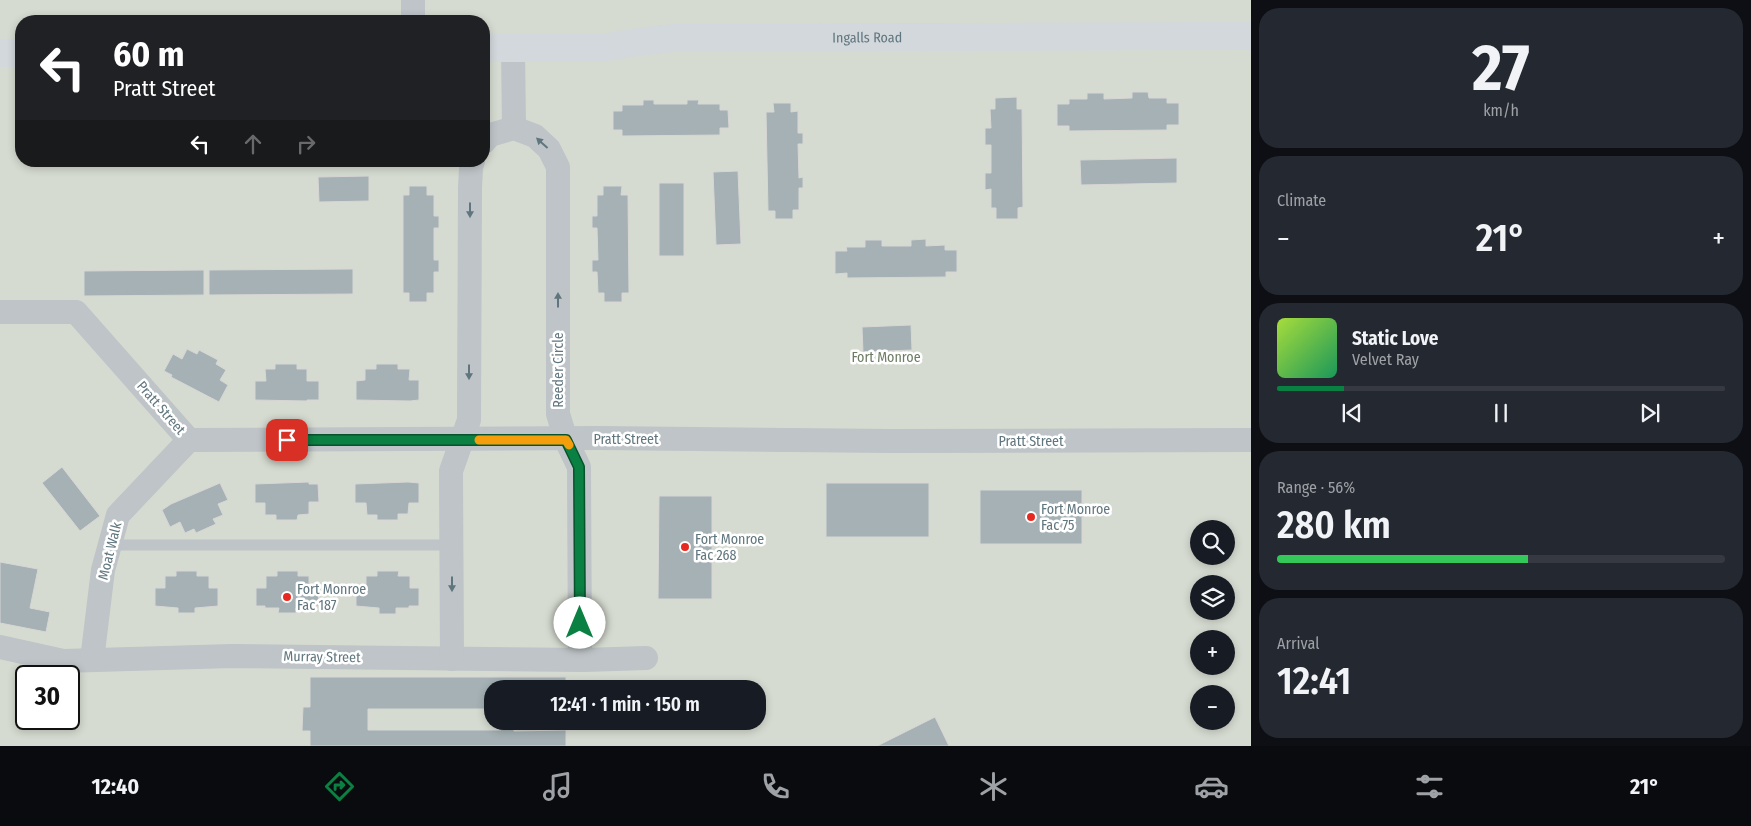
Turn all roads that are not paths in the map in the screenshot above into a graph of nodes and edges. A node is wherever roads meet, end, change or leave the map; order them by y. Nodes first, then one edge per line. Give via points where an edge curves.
1 (413, 0) edge
2 (413, 15) edge
3 (1251, 36) edge
4 (490, 48) edge
5 (513, 48) junction
6 (0, 53) edge
7 (15, 53) edge
8 (514, 128) junction
9 (490, 135) edge
10 (471, 167) edge
11 (0, 312) edge
12 (189, 440) junction
13 (463, 440) junction
14 (566, 440) junction
15 (1251, 440) edge
16 (110, 545) junction
17 (452, 545) junction
18 (0, 647) edge
19 (646, 658) dead end
20 (452, 659) junction
21 (92, 660) junction
22 (580, 660) junction

1 - 2 street
3 - 5 street, Ingalls Road via 673,38 602,48
4 - 5 street, Ingalls Road
5 - 8 street
6 - 7 street
8 - 9 street
14 -> 8 street, Reeder Circle via 558,414 558,167 549,149 535,136
10 -> 13 street via 469,420
11 - 12 street, Pratt Street via 76,312
12 - 13 street, Pratt Street
12 - 16 street, Moat Walk via 118,515
13 - 14 street, Pratt Street
13 - 17 street via 451,471
14 - 15 street, Pratt Street
14 - 22 street, Reeder Circle via 579,467
16 - 17 lane
16 - 21 street, Moat Walk via 103,570
17 -> 20 street
18 - 21 street, Murray Street via 63,661
19 - 22 street, Murray Street
20 - 21 street, Murray Street via 232,656
20 - 22 street, Murray Street

